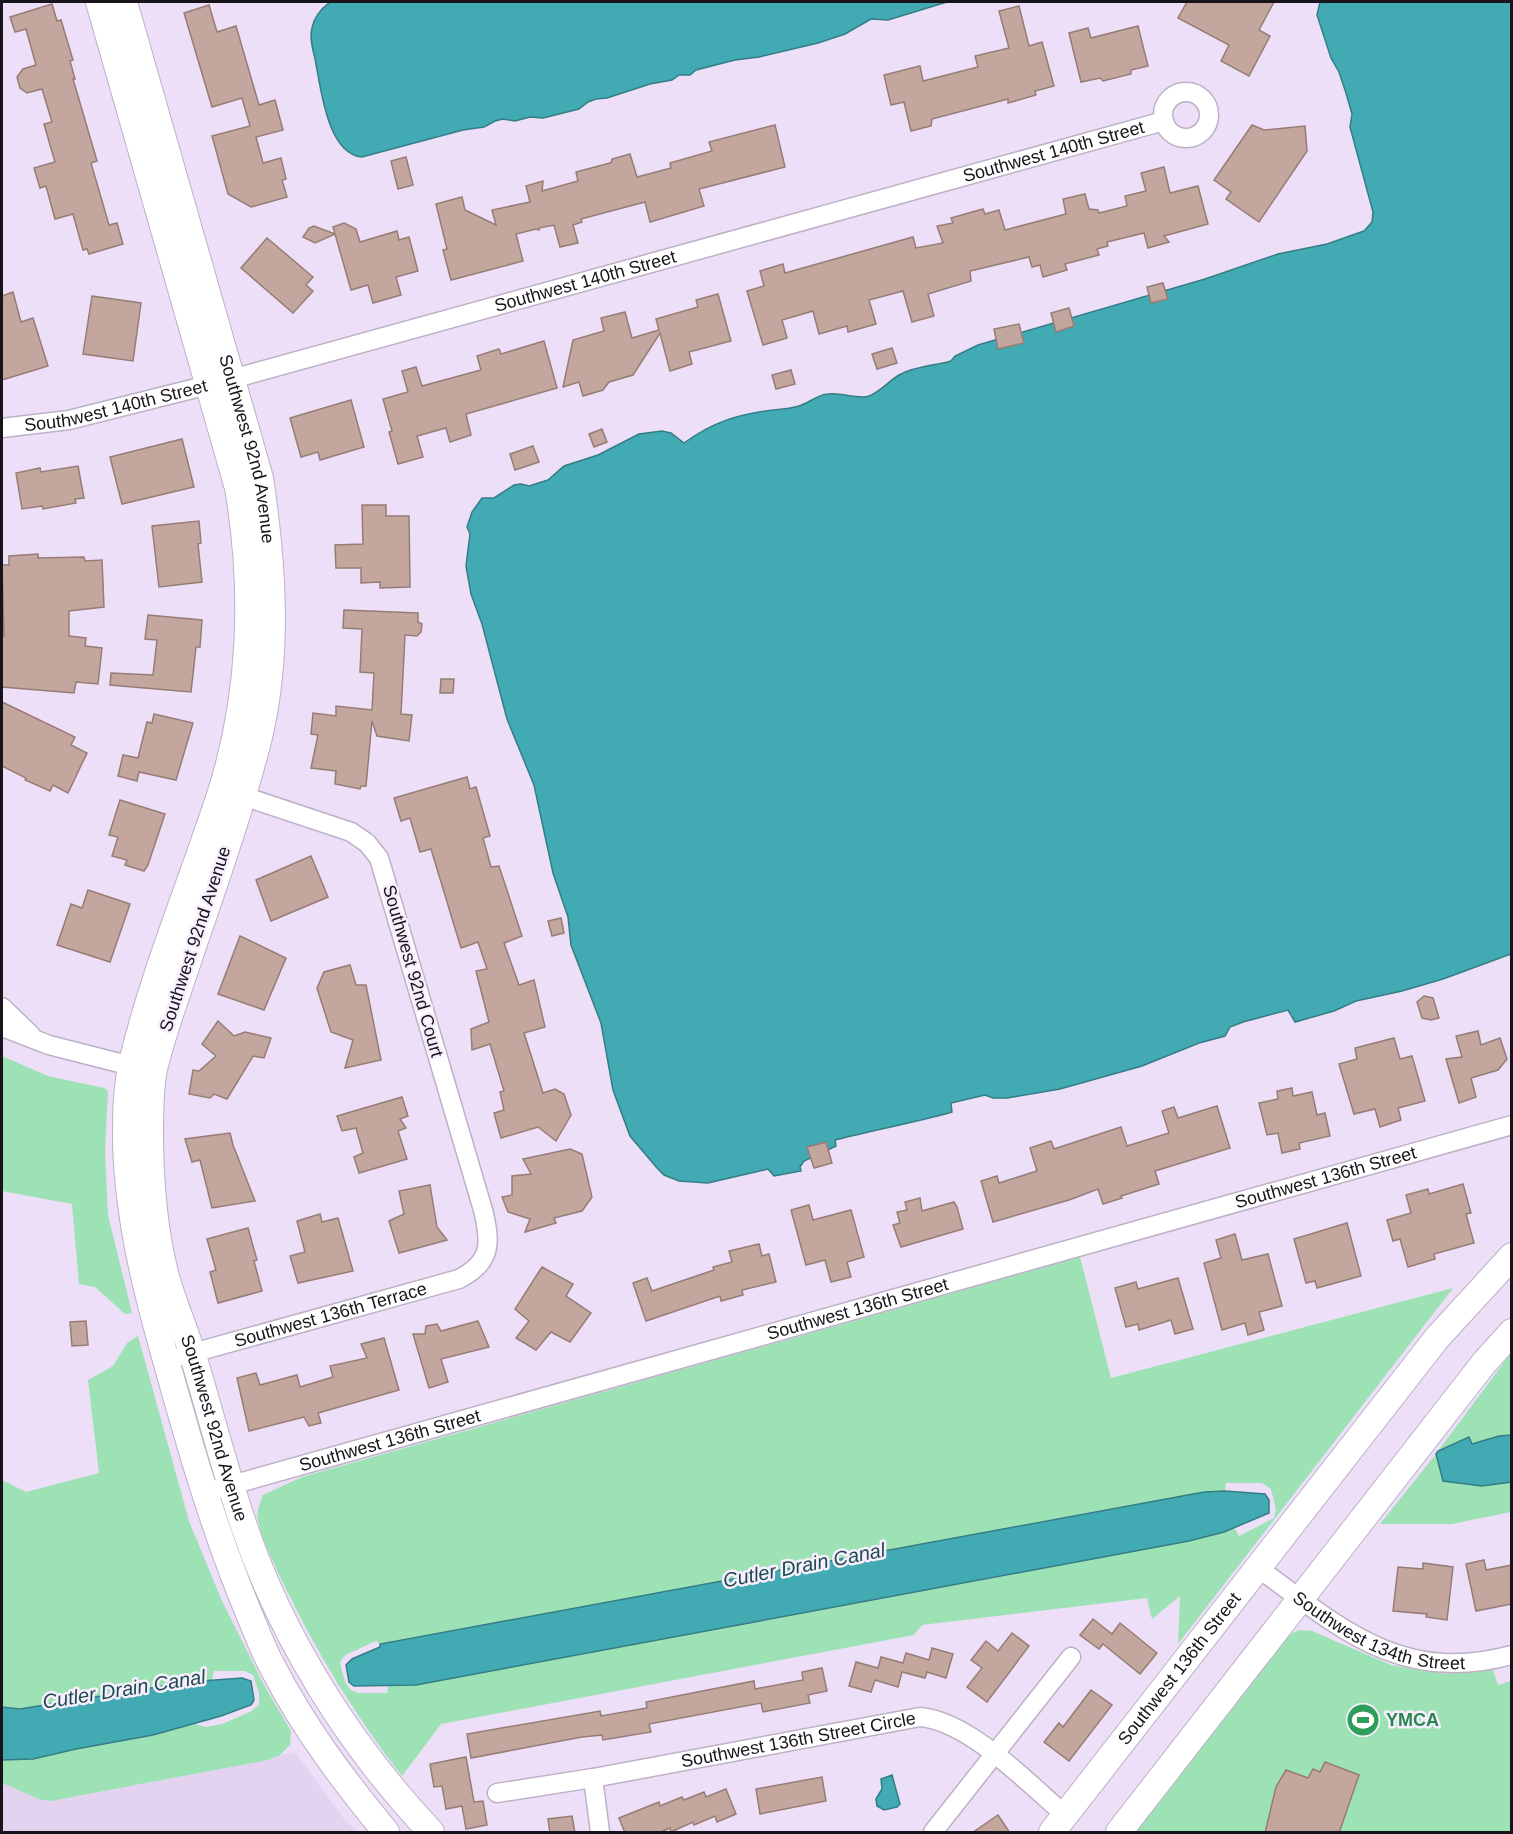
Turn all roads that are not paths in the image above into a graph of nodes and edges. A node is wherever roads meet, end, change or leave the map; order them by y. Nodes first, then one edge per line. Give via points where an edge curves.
1 (99, 2) edge
2 (124, 2) edge
3 (1164, 121) dead end
4 (221, 381) junction
5 (2, 429) edge
6 (232, 792) junction
7 (2, 1007) edge
8 (2, 1027) edge
9 (34, 1038) junction
10 (142, 1069) junction
11 (1512, 1125) edge
12 (487, 1253) joint
13 (1512, 1256) edge
14 (1512, 1332) edge
15 (192, 1354) junction
16 (166, 1361) junction
17 (232, 1487) junction
18 (203, 1493) junction
19 (1257, 1567) junction
20 (1300, 1599) junction
21 (1512, 1655) edge
22 (1071, 1657) dead end
23 (994, 1753) junction
24 (593, 1778) junction
25 (497, 1793) dead end
26 (1058, 1824) edge
27 (386, 1833) edge
28 (431, 1833) edge
29 (600, 1833) edge
30 (933, 1833) edge
31 (1119, 1833) edge

1 - 4 street, Southwest 92nd Avenue
2 - 4 street, Southwest 92nd Avenue
3 - 4 street, Southwest 140th Street
4 - 5 street, Southwest 140th Street via 69,420
4 - 6 street, Southwest 92nd Avenue via 260,478 272,620 271,662 260,734
6 - 10 street, Southwest 92nd Avenue via 169,1018
6 - 12 street, Southwest 92nd Court via 351,832 368,843 379,858 483,1210
7 - 9 street
8 - 9 street
9 - 10 street
10 - 15 street, Southwest 92nd Avenue via 150,1112 154,1216 167,1278
10 - 16 street, Southwest 92nd Avenue via 126,1117 127,1177 143,1276
11 - 17 street, Southwest 136th Street
12 - 15 street, Southwest 136th Terrace via 478,1266 459,1279
13 - 19 street, Southwest 136th Street via 1437,1338
14 - 20 street
15 - 16 street, Southwest 136th Terrace
15 - 17 street, Southwest 92nd Avenue
16 - 18 street, Southwest 92nd Avenue
17 - 18 street, Southwest 136th Street
17 - 28 street, Southwest 92nd Avenue via 266,1582 318,1682 361,1749
18 - 27 street, Southwest 92nd Avenue via 271,1665 341,1777
19 - 20 street, Southwest 134th Street
19 - 26 street, Southwest 136th Street
20 - 21 street, Southwest 134th Street via 1358,1639 1406,1658 1451,1664
20 - 31 street
22 - 23 street
23 - 24 street, Southwest 136th Street Circle via 943,1721 920,1716
23 - 26 street, Southwest 136th Street Circle
23 - 30 street
24 - 25 street, Southwest 136th Street Circle
24 - 29 street

